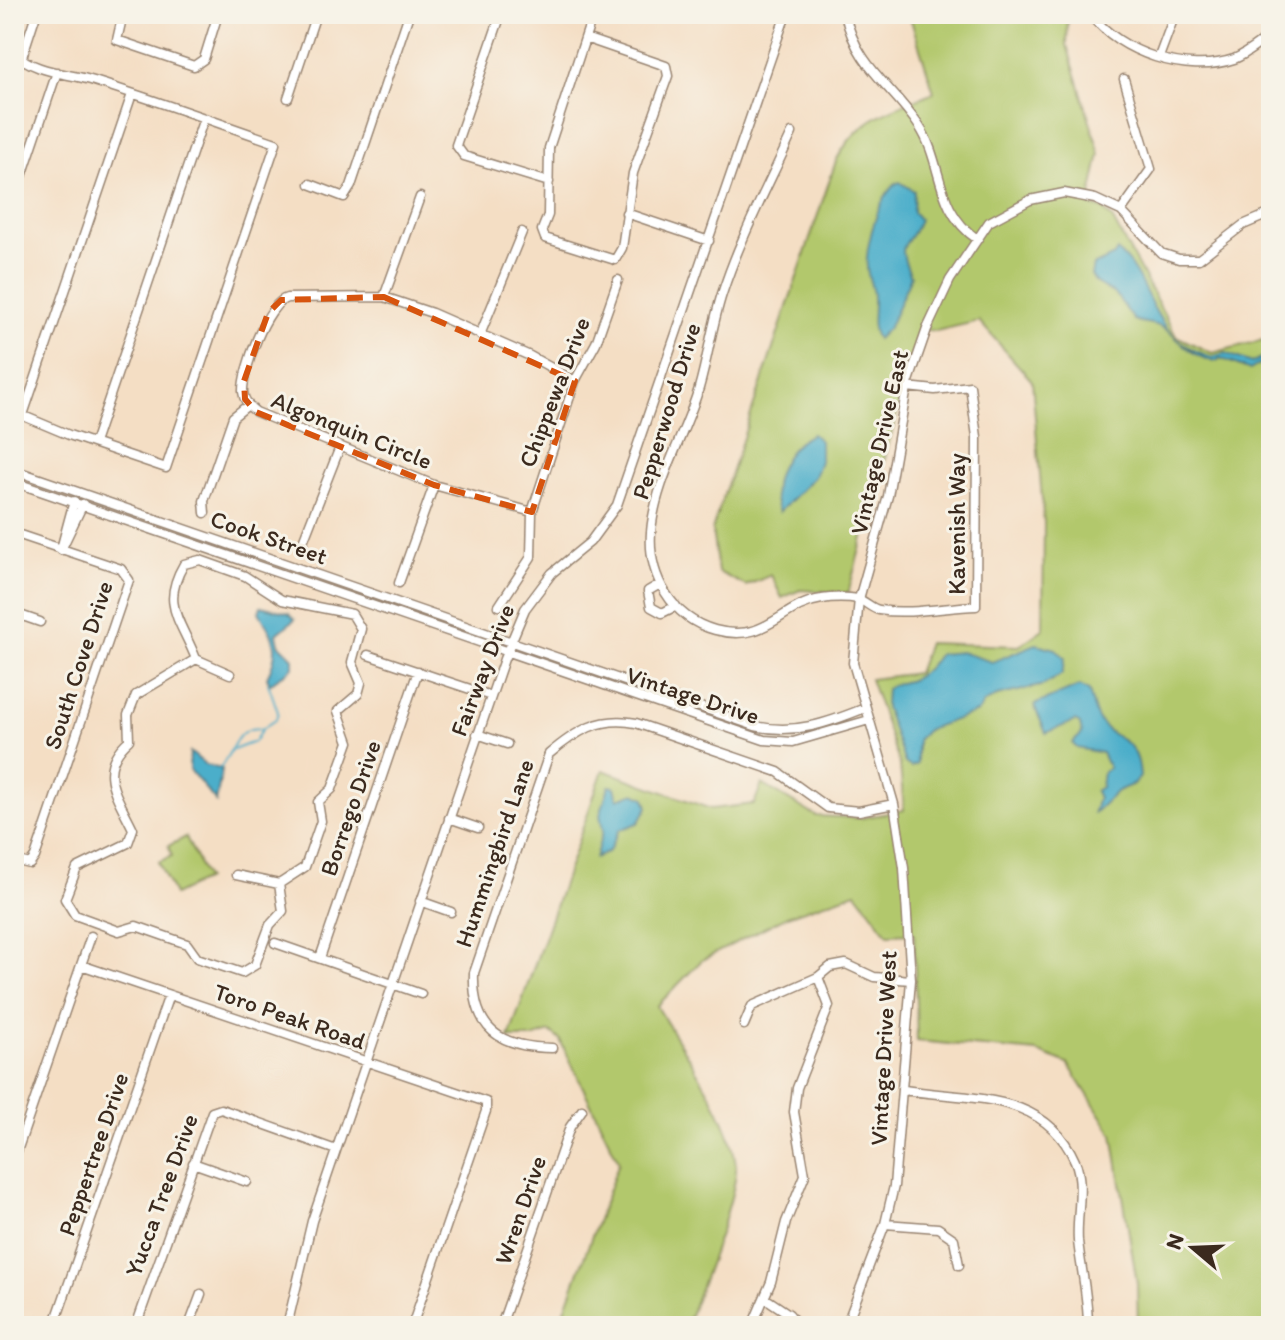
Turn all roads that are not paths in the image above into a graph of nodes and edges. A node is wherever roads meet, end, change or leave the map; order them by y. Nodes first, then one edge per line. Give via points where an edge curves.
1 (36, 14) edge
2 (123, 14) edge
3 (218, 14) edge
4 (316, 14) edge
5 (409, 14) edge
6 (593, 14) edge
7 (786, 14) edge
8 (845, 14) edge
9 (1091, 14) edge
10 (1175, 14) edge
11 (497, 15) edge
12 (1271, 35) edge
13 (585, 38) junction
14 (14, 52) edge
15 (1159, 57) junction
16 (18, 61) edge
17 (14, 70) edge
18 (57, 72) junction
19 (1124, 79) dead end
20 (132, 94) junction
21 (288, 98) dead end
22 (204, 118) junction
23 (792, 133) dead end
24 (549, 182) junction
25 (310, 184) dead end
26 (420, 197) dead end
27 (14, 200) edge
28 (1121, 211) junction
29 (626, 213) junction
30 (1271, 213) edge
31 (522, 232) dead end
32 (977, 239) junction
33 (709, 241) junction
34 (618, 280) dead end
35 (384, 297) junction
36 (480, 335) junction
37 (575, 381) junction
38 (907, 387) junction
39 (248, 405) junction
40 (19, 413) edge
41 (94, 443) junction
42 (340, 447) junction
43 (14, 470) edge
44 (14, 482) edge
45 (434, 485) junction
46 (76, 492) junction
47 (88, 495) junction
48 (78, 504) junction
49 (532, 512) junction
50 (205, 513) dead end
51 (14, 533) edge
52 (302, 544) dead end
53 (61, 550) junction
54 (399, 583) dead end
55 (660, 584) junction
56 (859, 599) junction
57 (499, 606) dead end
58 (676, 606) junction
59 (14, 613) edge
60 (40, 622) dead end
61 (511, 641) junction
62 (507, 652) junction
63 (368, 655) dead end
64 (196, 659) junction
65 (418, 671) junction
66 (230, 674) dead end
67 (491, 696) junction
68 (865, 708) junction
69 (869, 720) junction
70 (477, 734) junction
71 (507, 744) dead end
72 (894, 804) junction
73 (449, 818) junction
74 (478, 828) dead end
75 (14, 860) edge
76 (236, 875) dead end
77 (279, 884) junction
78 (420, 901) junction
79 (451, 912) dead end
80 (91, 936) dead end
81 (275, 943) dead end
82 (320, 958) junction
83 (81, 965) junction
84 (818, 977) junction
85 (911, 980) junction
86 (391, 984) junction
87 (421, 994) dead end
88 (169, 995) junction
89 (744, 1025) dead end
90 (552, 1048) dead end
91 (364, 1063) junction
92 (904, 1090) junction
93 (582, 1110) dead end
94 (336, 1150) junction
95 (14, 1160) edge
96 (193, 1163) junction
97 (247, 1182) dead end
98 (885, 1224) junction
99 (959, 1265) dead end
100 (201, 1294) dead end
101 (765, 1298) junction
102 (54, 1326) edge
103 (136, 1326) edge
104 (189, 1326) edge
105 (287, 1326) edge
106 (412, 1326) edge
107 (501, 1326) edge
108 (752, 1326) edge
109 (798, 1326) edge
110 (846, 1326) edge
111 (1088, 1326) edge

1 - 16 street
2 - 3 street via 117,40 198,65
4 - 21 street
5 - 25 street via 351,186 344,197
6 - 13 street
7 - 33 street, Fairway Drive
8 - 32 street via 849,32 877,79 920,127 942,196 962,229
9 - 15 street via 1105,32
10 - 15 street
11 - 24 street via 456,145 464,156
12 - 15 street via 1235,59 1220,62
13 - 24 street via 552,135
13 - 29 street via 666,66 668,76 633,173
14 - 16 street
16 - 17 street
16 - 18 street
18 - 20 street
18 - 27 street
19 - 28 street via 1151,169
20 - 22 street
20 - 40 street
22 - 41 street
22 - 41 street via 276,143 166,468
23 - 55 street, Pepperwood Drive via 745,232 699,387 660,493 651,532
24 - 29 street via 545,238 615,260 622,248
26 - 35 street
28 - 30 street, Vintage Drive East via 1161,253 1179,259 1199,259 1243,225
28 - 32 street, Vintage Drive East via 1079,195 1044,196 989,222
29 - 33 street
31 - 36 street
32 - 38 street, Vintage Drive East via 950,280
33 - 61 street, Fairway Drive via 617,505 590,542 552,573 525,609
34 - 37 street, Chippewa Drive via 596,343
35 - 36 street, Algonquin Circle
35 - 39 street, Algonquin Circle via 287,298 277,303 268,313 244,381
36 - 37 street, Algonquin Circle
37 - 49 street, Chippewa Drive
38 - 56 street, Vintage Drive East via 888,496
38 - 56 street, Kavenish Way via 970,386 977,437 976,606 878,610
39 - 42 street, Algonquin Circle
39 - 50 street via 233,417 204,501
40 - 41 street
42 - 45 street, Algonquin Circle
42 - 52 street
43 - 46 street, Cook Street
44 - 48 street, Cook Street
45 - 49 street, Algonquin Circle
45 - 54 street
46 - 47 street, Cook Street
46 - 48 street
47 - 48 street
47 - 61 street, Cook Street
48 - 53 street
48 - 62 street, Cook Street
49 - 57 street, Chippewa Drive via 531,557
51 - 53 street
53 - 75 street, South Cove Drive via 121,569 129,580 35,857 30,864
55 - 58 street, Pepperwood Drive
55 - 58 street via 648,591 651,607 662,613
56 - 58 street, Pepperwood Drive via 820,599 768,627 738,633 704,626
56 - 68 street, Vintage Drive East via 853,663
59 - 60 street
61 - 62 street, Fairway Drive
61 - 68 street, Vintage Drive via 775,730 819,726
62 - 67 street, Fairway Drive
62 - 69 street, Vintage Drive via 764,740 793,742
63 - 65 street
64 - 66 street
64 - 77 street via 170,598 184,564 200,560 245,576 282,600 352,614 361,629 352,662 361,683 358,694 338,711 349,742 332,789 318,802 321,821 305,867
64 - 77 street via 136,695 128,715 129,740 117,750 109,776 132,837 77,868 67,906 75,915 119,931 136,926 187,944 197,958 242,973 255,965 270,925 283,911
65 - 67 street
65 - 82 street, Borrego Drive
67 - 70 street, Fairway Drive
68 - 69 street, Vintage Drive East
69 - 72 street, Vintage Drive West
70 - 71 street
70 - 73 street, Fairway Drive
72 - 85 street, Vintage Drive West
72 - 90 street, Hummingbird Lane via 859,811 828,808 778,772 636,723 612,719 574,733 549,754 474,973 473,996 493,1031 508,1043
73 - 74 street
73 - 78 street, Fairway Drive
76 - 77 street
78 - 79 street
78 - 86 street, Fairway Drive
80 - 83 street
81 - 82 street
82 - 86 street
83 - 88 street, Toro Peak Road
83 - 95 street
84 - 85 street via 830,967 846,964 874,977
84 - 89 street via 752,1006
84 - 101 street via 829,1006 797,1088 794,1112 805,1175
85 - 92 street, Vintage Drive West
86 - 87 street
86 - 91 street, Fairway Drive
88 - 91 street, Toro Peak Road
88 - 102 street, Peppertree Drive
91 - 94 street, Fairway Drive
91 - 106 street, Toro Peak Road via 486,1102
92 - 98 street, Vintage Drive West
92 - 111 street via 991,1098 1034,1113 1050,1125 1075,1162
93 - 107 street, Wren Drive via 570,1127
94 - 96 street, Yucca Tree Drive via 221,1109 209,1117
94 - 105 street, Fairway Drive via 312,1221
96 - 97 street
96 - 103 street, Yucca Tree Drive
98 - 99 street via 938,1228 954,1239
98 - 110 street, Vintage Drive West
100 - 104 street
101 - 108 street
101 - 109 street

